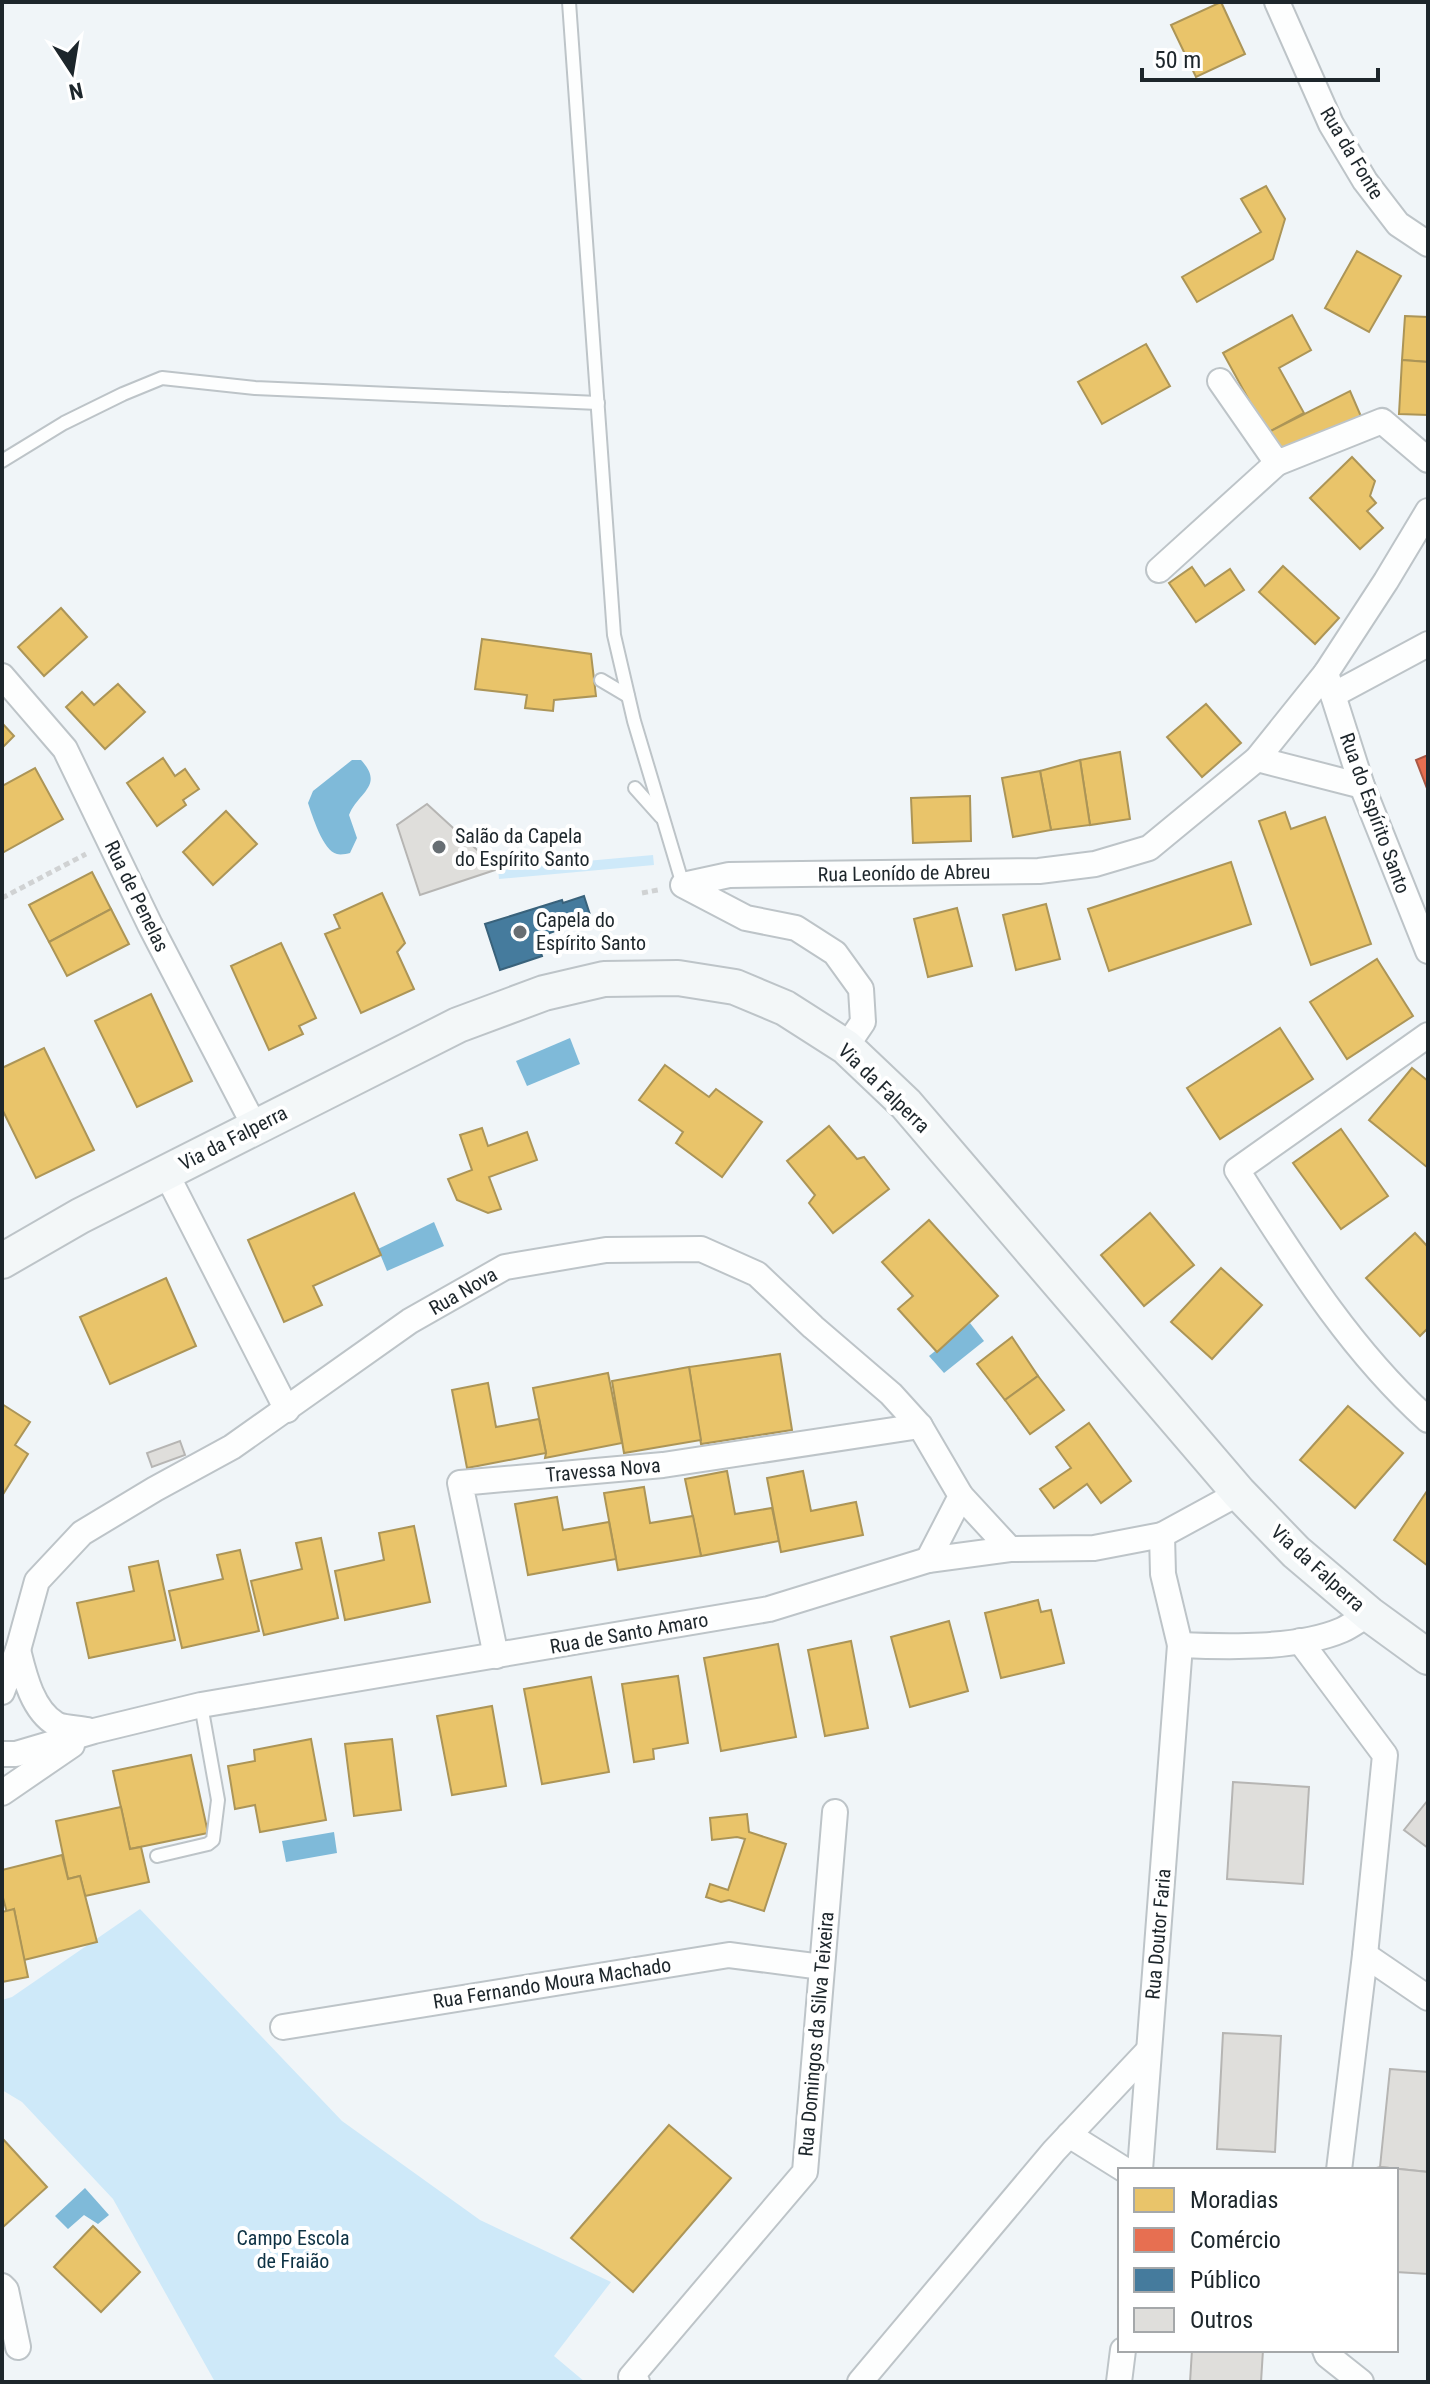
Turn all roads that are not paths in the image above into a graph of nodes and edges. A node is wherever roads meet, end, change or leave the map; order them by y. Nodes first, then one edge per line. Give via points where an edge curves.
1 (569, 2) edge
2 (1277, 2) edge
3 (1428, 244) edge
4 (1220, 381) dead end
5 (598, 403) junction
6 (1428, 460) edge
7 (2, 461) edge
8 (1277, 463) junction
9 (1428, 511) edge
10 (1159, 570) dead end
11 (1428, 644) edge
12 (2, 676) edge
13 (601, 680) dead end
14 (1329, 684) junction
15 (628, 696) junction
16 (1257, 759) junction
17 (1362, 786) junction
18 (635, 788) dead end
19 (663, 819) junction
20 (683, 885) junction
21 (1428, 951) edge
22 (1428, 1035) edge
23 (846, 1047) junction
24 (255, 1127) junction
25 (166, 1173) junction
26 (2, 1261) edge
27 (287, 1410) junction
28 (1428, 1420) edge
29 (920, 1426) junction
30 (1239, 1493) junction
31 (961, 1496) junction
32 (1162, 1535) junction
33 (1010, 1549) junction
34 (928, 1560) junction
35 (1369, 1614) junction
36 (1300, 1641) junction
37 (1180, 1645) junction
38 (18, 1650) junction
39 (496, 1656) junction
40 (1428, 1657) edge
41 (2, 1692) edge
42 (201, 1705) junction
43 (94, 1731) junction
44 (2, 1754) edge
45 (2, 1793) edge
46 (835, 1812) dead end
47 (157, 1856) dead end
48 (1365, 1955) junction
49 (822, 1967) junction
50 (1428, 1998) edge
51 (283, 2027) dead end
52 (1148, 2051) junction
53 (1069, 2135) junction
54 (1122, 2168) edge
55 (1140, 2168) edge
56 (1339, 2168) edge
57 (2, 2286) edge
58 (18, 2347) dead end
59 (1123, 2352) edge
60 (1326, 2352) edge
61 (637, 2382) edge
62 (860, 2382) edge
63 (1119, 2382) edge
64 (1361, 2382) edge

1 - 5 lane
2 - 3 street, Rua da Fonte via 1331,124 1365,181 1398,224
4 - 8 street
5 - 7 lane via 255,388 162,378 88,411
5 - 15 lane via 614,635
6 - 8 street via 1382,421
8 - 10 street
9 - 14 street, Rua Leonído de Abreu
11 - 14 street
12 - 24 street, Rua de Penelas via 65,749
13 - 15 lane
14 - 16 street, Rua Leonído de Abreu
14 - 17 street, Rua do Espírito Santo
15 - 19 lane
16 - 17 street
16 - 20 street, Rua Leonído de Abreu via 1149,848 1095,864 1039,871 729,875
17 - 21 street, Rua do Espírito Santo
18 - 19 lane
19 - 20 lane
20 - 23 street via 746,918 796,928 835,953 861,989 863,1022
22 - 28 street via 1237,1170 1311,1286 1395,1390
23 - 24 main road, Via da Falperra via 785,1008 735,987 678,978 604,979 544,993 458,1025
23 - 30 main road, Via da Falperra via 906,1104
24 - 25 main road, Via da Falperra
25 - 26 main road, Via da Falperra
25 - 27 street
27 - 29 street, Rua Nova via 410,1321 505,1267 606,1250 701,1249 757,1274
27 - 38 street, Rua Nova via 82,1533 37,1581
29 - 31 street, Rua Nova
29 - 39 street, Travessa Nova via 663,1465 460,1483
30 - 32 street, Rua de Santo Amaro
30 - 35 main road, Via da Falperra via 1296,1552
31 - 33 street, Rua Nova
31 - 34 street
32 - 33 street, Rua de Santo Amaro via 1094,1548
32 - 37 street, Rua Doutor Faria via 1163,1574
33 - 34 street, Rua de Santo Amaro
34 - 39 street, Rua de Santo Amaro via 769,1609
35 - 36 street via 1341,1630
35 - 40 main road, Via da Falperra
36 - 37 street
36 - 48 street via 1385,1755
37 - 52 street, Rua Doutor Faria
38 - 41 street, Rua Nova
38 - 43 street via 38,1706 56,1724
39 - 42 street, Rua de Santo Amaro
42 - 43 street, Rua de Santo Amaro
42 - 47 lane via 218,1800 213,1840
43 - 44 street, Rua de Santo Amaro
43 - 45 street
46 - 49 street, Rua Domingos da Silva Teixeira
48 - 50 street
48 - 56 street
49 - 51 street, Rua Fernando Moura Machado via 729,1955
49 - 61 street, Rua Domingos da Silva Teixeira via 805,2172 631,2377
52 - 53 street
52 - 55 street, Rua Doutor Faria
53 - 54 street
53 - 62 street
57 - 58 street
59 - 63 street
60 - 64 street

